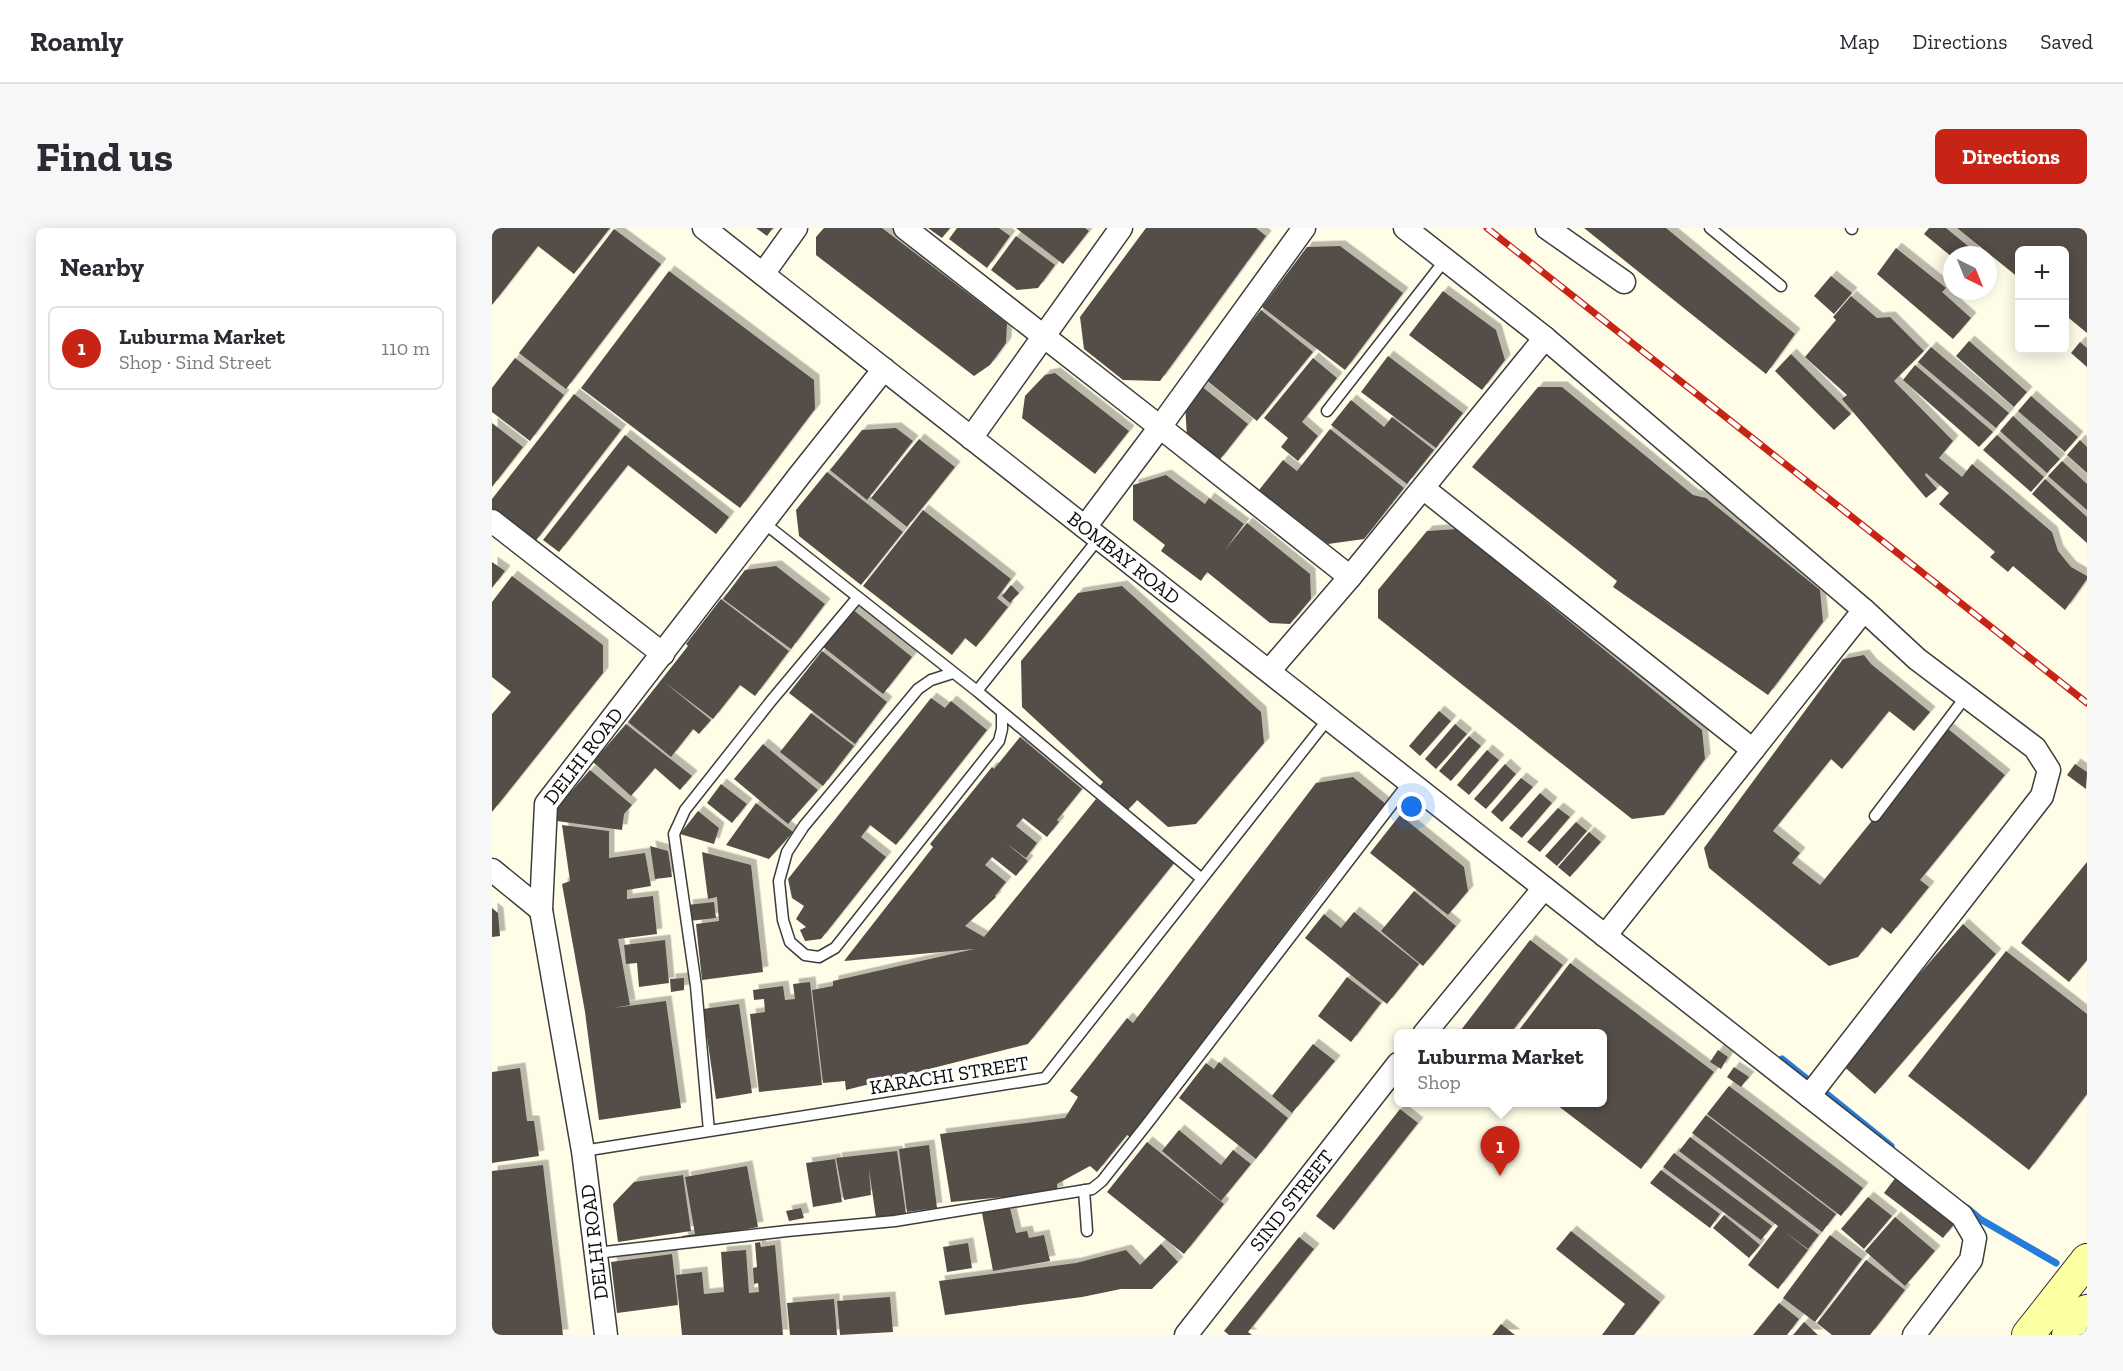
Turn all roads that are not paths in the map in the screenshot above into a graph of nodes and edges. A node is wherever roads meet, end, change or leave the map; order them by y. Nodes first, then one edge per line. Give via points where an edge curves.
1 (704, 228) edge
2 (796, 228) edge
3 (905, 228) edge
4 (1121, 228) edge
5 (1304, 228) edge
6 (1405, 228) edge
7 (1547, 228) edge
8 (1710, 228) edge
9 (1445, 260) junction
10 (763, 274) junction
11 (1624, 282) dead end
12 (1781, 286) dead end
13 (1044, 336) junction
14 (1545, 338) junction
15 (884, 369) junction
16 (1327, 411) dead end
17 (1161, 427) junction
18 (971, 438) junction
19 (1423, 488) junction
20 (492, 521) edge
21 (764, 523) junction
22 (1092, 533) junction
23 (1350, 577) junction
24 (858, 597) junction
25 (1864, 610) junction
26 (663, 654) junction
27 (1269, 672) junction
28 (953, 673) junction
29 (977, 692) junction
30 (1967, 695) junction
31 (1002, 712) junction
32 (1328, 718) junction
33 (1753, 750) junction
34 (1409, 782) junction
35 (1875, 816) dead end
36 (492, 870) edge
37 (1202, 879) junction
38 (1544, 888) junction
39 (541, 910) junction
40 (1605, 936) junction
41 (1428, 1029) edge
42 (1394, 1069) edge
43 (1809, 1096) junction
44 (709, 1131) junction
45 (584, 1151) junction
46 (1084, 1190) junction
47 (1087, 1231) dead end
48 (596, 1254) junction
49 (2087, 1260) edge
50 (2087, 1311) edge
51 (606, 1335) edge
52 (1186, 1335) edge
53 (1914, 1335) edge
54 (2028, 1335) edge
55 (2068, 1335) edge

1 - 10 street, BOMBAY ROAD
2 - 10 street
3 - 13 street
4 - 13 street
5 - 17 street
6 - 9 street
7 - 11 street
8 - 12 lane
9 - 14 street
9 - 16 lane
10 - 15 street, BOMBAY ROAD
13 - 17 street
13 - 18 street
14 - 19 street
14 - 25 street
15 - 18 street, BOMBAY ROAD
15 - 21 street, DELHI ROAD
17 - 22 street
17 - 23 street
18 - 22 street, BOMBAY ROAD
19 - 23 street
19 - 33 street
20 - 26 street
21 - 24 lane
21 - 26 street, DELHI ROAD
22 - 27 street, BOMBAY ROAD
22 - 29 lane
23 - 27 street
24 - 28 lane
24 - 44 lane via 685,810 674,834 696,986
25 - 30 street via 1917,659
25 - 33 street
26 - 39 street, DELHI ROAD via 546,804
27 - 32 street, BOMBAY ROAD
28 - 29 lane
28 - 31 lane via 918,689 804,826 788,852 779,881 783,920 790,942 805,955 819,957 835,948 999,741
29 - 31 lane
30 - 35 lane
30 - 43 street via 2036,748 2049,770 2042,796
31 - 37 lane
32 - 34 street, BOMBAY ROAD
32 - 37 lane, KARACHI STREET
33 - 40 street
34 - 38 street, BOMBAY ROAD
34 - 46 lane via 1102,1181
36 - 39 street
37 - 44 lane, KARACHI STREET via 1045,1078
38 - 40 street, BOMBAY ROAD
38 - 41 street
39 - 45 street, DELHI ROAD
40 - 43 street, BOMBAY ROAD
42 - 52 street, SIND STREET
43 - 53 street, BOMBAY ROAD via 1962,1216 1975,1238 1971,1260
44 - 45 lane, KARACHI STREET
45 - 48 street, DELHI ROAD
46 - 47 lane
46 - 48 lane via 895,1221
48 - 51 street, DELHI ROAD
49 - 54 main road
50 - 55 main road

